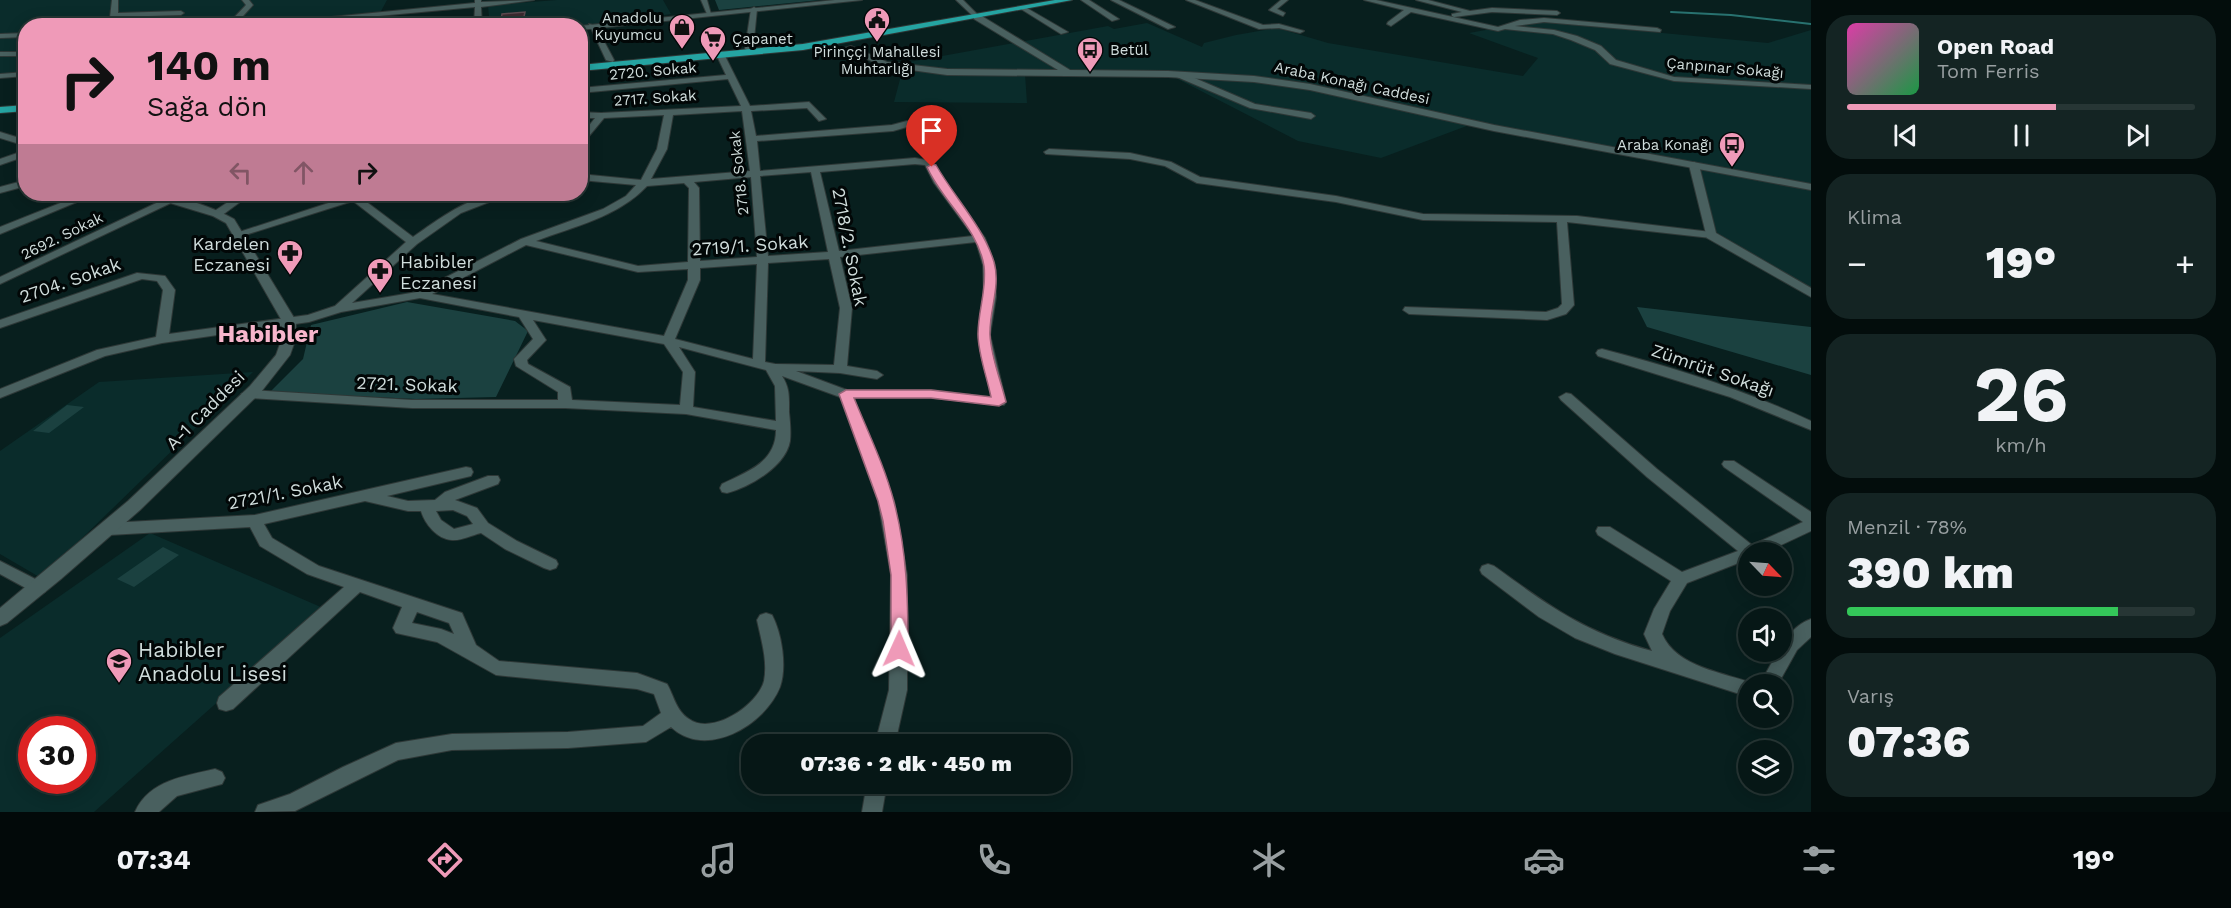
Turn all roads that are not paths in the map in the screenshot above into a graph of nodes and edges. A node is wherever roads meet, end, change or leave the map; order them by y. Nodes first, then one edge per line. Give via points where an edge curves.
1 (116, 0) edge
2 (245, 0) edge
3 (531, 0) edge
4 (704, 0) edge
5 (858, 0) edge
6 (959, 0) edge
7 (1050, 0) edge
8 (1064, 0) edge
9 (1084, 0) edge
10 (1114, 0) edge
11 (1189, 0) edge
12 (1284, 0) edge
13 (1367, 0) edge
14 (1399, 0) edge
15 (1419, 0) edge
16 (833, 1) edge
17 (477, 2) edge
18 (1389, 5) junction
19 (1023, 8) junction
20 (754, 9) junction
21 (1410, 9) junction
22 (1472, 12) junction
23 (181, 13) dead end
24 (709, 13) junction
25 (1283, 14) dead end
26 (114, 15) junction
27 (975, 15) junction
28 (1447, 17) junction
29 (114, 18) edge
30 (237, 18) edge
31 (308, 18) edge
32 (478, 18) edge
33 (1115, 19) dead end
34 (1391, 24) dead end
35 (592, 26) junction
36 (588, 27) edge
37 (1171, 27) dead end
38 (1501, 28) junction
39 (1300, 31) dead end
40 (1064, 32) dead end
41 (18, 35) edge
42 (0, 36) edge
43 (839, 42) junction
44 (749, 49) junction
45 (0, 54) edge
46 (18, 54) edge
47 (720, 56) junction
48 (610, 60) junction
49 (588, 62) edge
50 (588, 67) edge
51 (1070, 74) junction
52 (18, 75) edge
53 (1180, 75) junction
54 (0, 76) edge
55 (729, 77) junction
56 (1811, 87) edge
57 (588, 90) edge
58 (746, 107) junction
59 (18, 109) edge
60 (0, 110) edge
61 (18, 114) edge
62 (669, 114) junction
63 (0, 115) edge
64 (588, 115) edge
65 (601, 116) junction
66 (1311, 116) dead end
67 (822, 119) dead end
68 (938, 129) dead end
69 (588, 133) edge
70 (0, 135) edge
71 (14, 139) junction
72 (18, 139) edge
73 (752, 139) junction
74 (18, 140) edge
75 (1049, 152) dead end
76 (18, 156) edge
77 (0, 162) edge
78 (1694, 165) junction
79 (815, 169) junction
80 (755, 174) junction
81 (588, 178) edge
82 (688, 181) junction
83 (644, 183) junction
84 (18, 185) edge
85 (1811, 187) edge
86 (0, 190) edge
87 (74, 201) edge
88 (167, 201) edge
89 (172, 201) edge
90 (236, 201) edge
91 (337, 201) edge
92 (359, 201) edge
93 (485, 201) edge
94 (217, 214) junction
95 (1562, 219) junction
96 (0, 231) edge
97 (238, 234) junction
98 (1711, 235) junction
99 (980, 238) junction
100 (525, 241) junction
101 (413, 242) junction
102 (833, 255) junction
103 (763, 261) junction
104 (694, 266) junction
105 (0, 281) edge
106 (1811, 293) edge
107 (420, 295) junction
108 (339, 309) junction
109 (1409, 310) dead end
110 (524, 315) junction
111 (289, 321) junction
112 (0, 324) edge
113 (162, 339) junction
114 (668, 341) junction
115 (1602, 353) dead end
116 (765, 366) junction
117 (840, 369) junction
118 (877, 375) dead end
119 (0, 394) edge
120 (248, 394) junction
121 (846, 394) junction
122 (1566, 397) dead end
123 (565, 404) junction
124 (686, 410) junction
125 (1811, 426) edge
126 (783, 427) junction
127 (1729, 464) dead end
128 (466, 472) dead end
129 (493, 480) dead end
130 (727, 488) dead end
131 (365, 496) junction
132 (432, 506) junction
133 (1811, 520) edge
134 (255, 521) junction
135 (1811, 525) edge
136 (483, 527) junction
137 (109, 529) junction
138 (1604, 531) dead end
139 (1738, 542) edge
140 (1773, 542) edge
141 (1738, 557) edge
142 (550, 564) dead end
143 (0, 567) edge
144 (1488, 570) dead end
145 (1681, 579) junction
146 (357, 585) junction
147 (39, 588) junction
148 (412, 603) junction
149 (0, 618) edge
150 (766, 620) dead end
151 (1811, 626) edge
152 (469, 650) junction
153 (1679, 666) junction
154 (1775, 674) edge
155 (1738, 685) edge
156 (226, 703) dead end
157 (672, 716) junction
158 (887, 734) edge
159 (215, 778) dead end
160 (875, 794) edge
161 (145, 812) edge
162 (265, 812) edge
163 (872, 812) edge

1 - 26 street
2 - 30 street via 250,5
3 - 17 street
4 - 24 street
5 - 16 main road
6 - 27 street
7 - 27 main road
8 - 19 main road
9 - 33 street
10 - 37 street
11 - 39 street via 1262,27
12 - 25 street via 1272,10
13 - 18 street, Çanpınar Sokağı
14 - 18 street
15 - 22 street
16 - 20 main road
17 - 31 street
17 - 32 street
18 - 21 street, Çanpınar Sokağı
19 - 27 main road
19 - 40 street
20 - 24 main road
20 - 44 street
21 - 28 street, Çanpınar Sokağı
21 - 34 street
22 - 28 street
22 - 38 street via 1538,11 1659,27 1544,20
23 - 26 street
24 - 35 main road
26 - 29 street
27 - 43 main road
27 - 43 main road via 868,32
27 - 51 main road
28 - 38 street, Çanpınar Sokağı
35 - 36 main road
35 - 48 street
38 - 56 street, Çanpınar Sokağı via 1542,30 1575,38 1598,48 1613,62 1674,79
41 - 42 street
43 - 44 main road
43 - 47 main road
43 - 51 main road, Araba Konağı Caddesi via 885,64 911,69
44 - 48 main road
45 - 46 street
47 - 50 main road
47 - 55 street, 2718. Sokak
48 - 49 main road
51 - 53 main road, Araba Konağı Caddesi
52 - 54 street
53 - 66 street via 1253,106
53 - 78 main road, Araba Konağı Caddesi via 1310,87 1494,128
55 - 57 street, 2720. Sokak
55 - 58 street, 2718. Sokak
58 - 62 street, 2717. Sokak
58 - 67 street, 2717. Sokak via 808,105
58 - 73 street, 2718. Sokak
59 - 60 main road
61 - 63 main road
62 - 65 street, 2717. Sokak
62 - 83 street via 662,149
64 - 65 street
65 - 69 street, 2717. Sokak
68 - 73 street via 907,124
70 - 71 main road
71 - 72 street
71 - 74 main road
73 - 80 street, 2718. Sokak
75 - 95 street via 1137,157 1168,164 1197,180 1336,199 1423,217
76 - 77 street
78 - 85 main road, Araba Konağı Caddesi
78 - 98 main road
79 - 80 street
79 - 99 street via 929,163
79 - 102 street, 2718/2. Sokak
80 - 82 street
80 - 103 street, 2718. Sokak
81 - 83 street
82 - 83 street
82 - 104 street via 694,188
83 - 100 street via 630,198 607,211
84 - 86 street
87 - 96 street
88 - 105 street, 2692. Sokak
89 - 94 main road
90 - 94 street
91 - 97 street
92 - 101 street
93 - 101 street via 457,211
94 - 97 main road via 230,221
95 - 98 street
95 - 109 street via 1568,305 1562,311 1547,316
97 - 111 main road
98 - 106 main road
99 - 102 street, 2719/1. Sokak
99 - 121 street via 989,265 990,297 984,335 999,402 931,394
100 - 104 street, 2719/1. Sokak via 638,269
100 - 107 street
101 - 108 street
102 - 103 street, 2719/1. Sokak
102 - 117 street, 2718/2. Sokak via 846,308
103 - 104 street, 2719/1. Sokak
103 - 116 street, 2718. Sokak
104 - 114 street via 694,280
107 - 108 street
107 - 110 street
108 - 111 street
110 - 114 street
110 - 123 street via 540,340 520,359 522,366 565,390
111 - 113 street
111 - 120 main road, A-1 Caddesi via 290,338 280,359
112 - 113 street, 2704. Sokak via 141,275 161,278 169,290
113 - 119 street via 101,353
114 - 116 street
114 - 124 street via 689,372
115 - 125 street, Zümrüt Sokağı via 1766,406
116 - 117 street
116 - 121 street
116 - 126 street via 782,386
117 - 118 street
120 - 123 street, 2721. Sokak via 412,404
120 - 137 main road, A-1 Caddesi
121 - 158 street via 886,501 899,575 898,690
122 - 139 street
123 - 124 street, 2721. Sokak
124 - 126 street, 2721. Sokak
126 - 130 street via 783,441 767,467
127 - 133 street
128 - 131 street, 2721/1. Sokak
129 - 132 street
131 - 132 street via 408,506
131 - 134 street, 2721/1. Sokak
132 - 136 street via 454,505 472,512
132 - 136 street via 430,518 436,527 453,535
134 - 137 street, 2721/1. Sokak
134 - 146 street via 266,542 313,570
135 - 140 street
136 - 142 street
137 - 147 main road, A-1 Caddesi
138 - 145 street
141 - 145 street
143 - 147 street
144 - 153 street via 1581,633
145 - 153 street via 1662,609 1653,634 1660,650
146 - 148 street
146 - 156 street
147 - 149 main road, A-1 Caddesi
148 - 152 street via 456,618
148 - 152 street via 402,628 441,636
150 - 157 street via 773,658 771,688 754,711 724,728 702,734 680,726
151 - 154 street via 1791,645
152 - 157 street via 496,668 637,681 661,689
153 - 155 street
157 - 162 street via 646,734 452,742 396,752 295,802
159 - 161 street via 171,788
160 - 163 street

